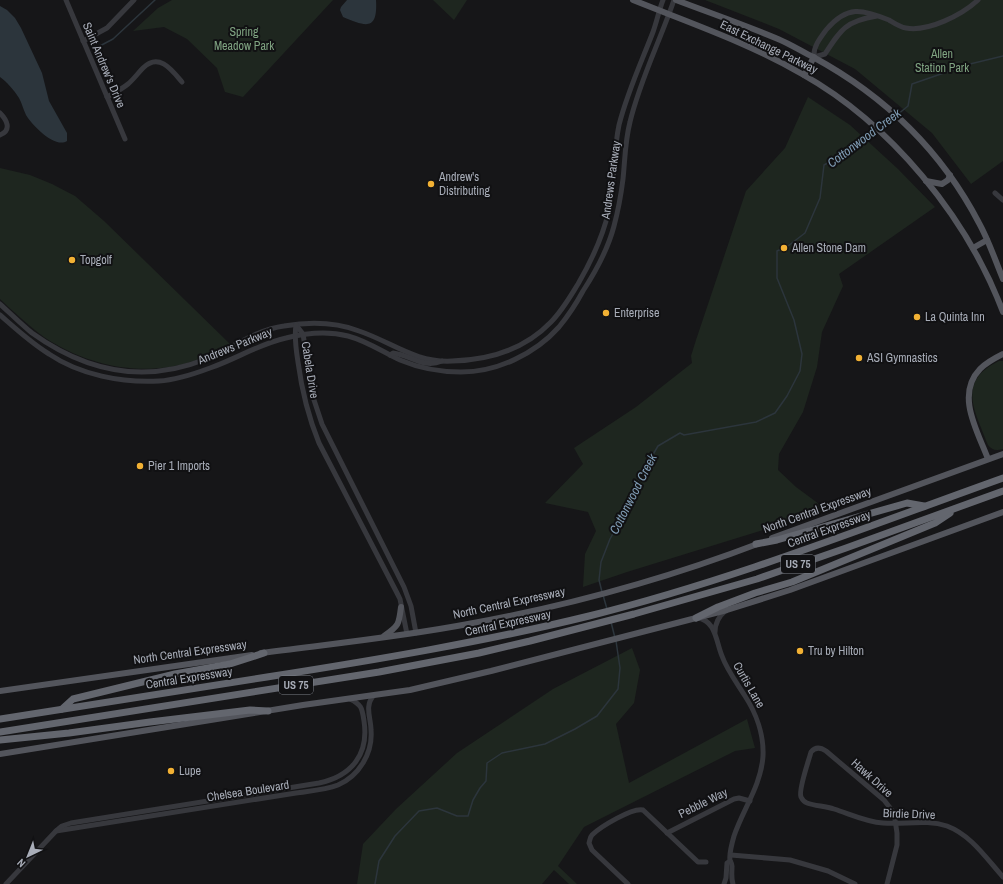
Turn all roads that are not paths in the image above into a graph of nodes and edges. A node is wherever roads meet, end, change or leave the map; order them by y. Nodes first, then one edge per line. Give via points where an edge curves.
1 (66, 0) edge
2 (134, 0) edge
3 (634, 0) edge
4 (663, 0) edge
5 (675, 0) edge
6 (978, 0) edge
7 (660, 10) junction
8 (669, 14) junction
9 (877, 16) junction
10 (83, 41) junction
11 (814, 57) junction
12 (804, 75) junction
13 (182, 82) dead end
14 (107, 97) junction
15 (0, 112) edge
16 (623, 113) junction
17 (632, 116) junction
18 (0, 135) edge
19 (125, 138) dead end
20 (950, 175) junction
21 (614, 178) junction
22 (623, 179) junction
23 (926, 181) junction
24 (995, 193) dead end
25 (1003, 200) edge
26 (987, 240) junction
27 (973, 248) junction
28 (585, 272) junction
29 (593, 276) junction
30 (1003, 279) edge
31 (0, 304) edge
32 (1003, 312) edge
33 (0, 315) edge
34 (296, 325) junction
35 (303, 334) junction
36 (295, 336) junction
37 (500, 354) junction
38 (1003, 354) edge
39 (390, 355) junction
40 (1003, 359) edge
41 (443, 361) junction
42 (992, 361) junction
43 (504, 364) junction
44 (111, 370) junction
45 (110, 378) junction
46 (1003, 454) edge
47 (988, 459) junction
48 (1003, 478) edge
49 (1003, 491) edge
50 (924, 506) junction
51 (960, 507) junction
52 (1003, 512) edge
53 (756, 544) junction
54 (401, 607) junction
55 (728, 610) junction
56 (696, 618) junction
57 (416, 633) junction
58 (715, 633) junction
59 (407, 634) junction
60 (382, 638) junction
61 (264, 653) junction
62 (0, 691) edge
63 (374, 696) junction
64 (350, 699) junction
65 (62, 710) junction
66 (268, 711) junction
67 (0, 719) edge
68 (0, 732) edge
69 (0, 740) edge
70 (815, 749) joint
71 (0, 754) edge
72 (750, 802) junction
73 (896, 824) junction
74 (56, 831) junction
75 (667, 833) junction
76 (731, 858) junction
77 (706, 862) dead end
78 (1003, 877) edge
79 (6, 884) edge
80 (628, 884) edge
81 (724, 884) edge
82 (733, 884) edge
83 (855, 884) edge
84 (888, 884) edge

1 - 10 street, Saint Andrew's Drive
2 - 10 street via 107,28
3 - 7 main road, East Exchange Parkway
4 - 7 street, Andrews Parkway
5 - 8 street, Andrews Parkway
5 - 11 main road, East Exchange Parkway via 778,39
6 - 9 street via 962,13 941,23 923,27 906,28
7 - 8 main road, East Exchange Parkway
7 - 16 street, Andrews Parkway
8 - 12 main road, East Exchange Parkway via 750,48
8 - 17 street, Andrews Parkway via 640,88
9 - 11 street via 862,18 852,23 838,35 825,54
9 - 11 street via 860,11 839,18 825,32 814,49
10 - 14 street, Saint Andrew's Drive
11 - 12 main road
11 - 20 main road, East Exchange Parkway via 870,93 894,113 922,140
12 - 23 main road, East Exchange Parkway via 856,111 906,158
13 - 14 street via 167,66 156,61 147,64 129,83
14 - 19 street, Saint Andrew's Drive
15 - 18 street via 8,125
16 - 17 street
16 - 21 street, Andrews Parkway via 616,147
17 - 22 street, Andrews Parkway via 625,147
20 - 23 main road via 942,184
20 - 26 main road, East Exchange Parkway via 972,209
21 - 22 street
21 - 28 street, Andrews Parkway via 600,242
22 - 29 street, Andrews Parkway via 613,230
23 - 27 main road, East Exchange Parkway via 944,203
24 - 25 street
26 - 27 main road
26 - 30 main road, East Exchange Parkway
27 - 32 main road, East Exchange Parkway
28 - 29 street
28 - 37 street, Andrews Parkway via 568,301 550,324 527,342
29 - 43 street, Andrews Parkway via 557,329 532,350
31 - 44 street, Andrews Parkway via 31,332 54,347 76,359
33 - 45 street, Andrews Parkway via 49,355 73,367
34 - 35 street, Cabela Drive
34 - 36 street, Cabela Drive
34 - 41 street, Andrews Parkway via 333,324 366,333 417,356
34 - 44 street, Andrews Parkway via 269,329 208,358 171,370
35 - 36 street, Andrews Parkway
35 - 39 street, Andrews Parkway via 330,333 346,336
35 - 57 street, Cabela Drive via 313,397 322,424 404,587
36 - 45 street, Andrews Parkway via 271,342 212,368 185,376 160,381
36 - 54 street, Cabela Drive via 301,385 310,420 319,443 387,572 400,599
37 - 41 street, Andrews Parkway
37 - 43 street
38 - 42 main road
39 - 41 street via 397,353 434,364
39 - 43 street, Andrews Parkway via 424,368 451,372 479,370
40 - 42 main road
42 - 47 main road via 975,375 968,397 969,409
44 - 45 street
46 - 47 main road, North Central Expressway
47 - 53 main road, North Central Expressway
48 - 50 highway, Central Expressway / US 75
49 - 51 highway, Central Expressway / US 75
50 - 53 highway via 907,503
50 - 65 highway, Central Expressway / US 75 via 786,556 632,605 582,618 407,654
51 - 56 highway via 935,523 792,582 718,607
51 - 68 highway, Central Expressway / US 75 via 756,579 498,649 378,672
52 - 55 main road
53 - 57 main road, North Central Expressway via 681,572 628,587 513,616
54 - 59 street, Cabela Drive
54 - 60 main road via 399,624
55 - 56 main road
55 - 58 street via 718,620
56 - 58 street, Curtis Lane via 706,620
56 - 63 main road via 491,671
57 - 59 main road, North Central Expressway
58 - 72 street, Curtis Lane via 721,656 753,710 761,735 762,764
59 - 60 main road, North Central Expressway
60 - 61 main road, North Central Expressway
61 - 62 main road, North Central Expressway
61 - 65 highway via 230,664 175,674 73,699
63 - 64 main road
63 - 74 street, Chelsea Boulevard via 368,707 372,731 368,755 355,773 338,784
64 - 66 main road
64 - 74 street, Chelsea Boulevard via 362,708 366,732 364,745 356,762 337,778 319,783 82,820 62,826
65 - 67 highway, Central Expressway / US 75
66 - 69 highway via 250,710
66 - 71 main road
70 - 73 street, Hawk Drive via 826,751 884,800 894,813
70 - 73 street, Birdie Drive via 810,755 800,789 802,800 865,820
72 - 75 street, Pebble Way via 734,799
72 - 76 street, Curtis Lane via 734,837
73 - 78 street, Birdie Drive via 926,822 947,826 973,844
73 - 84 street, Hawk Drive via 897,845
74 - 79 street, Chelsea Boulevard
75 - 77 street via 698,862
75 - 80 street via 640,809 619,818 592,835 589,843 592,850
76 - 81 street, Curtis Lane via 727,863
76 - 82 street, Curtis Lane
76 - 83 street via 790,860 828,871

